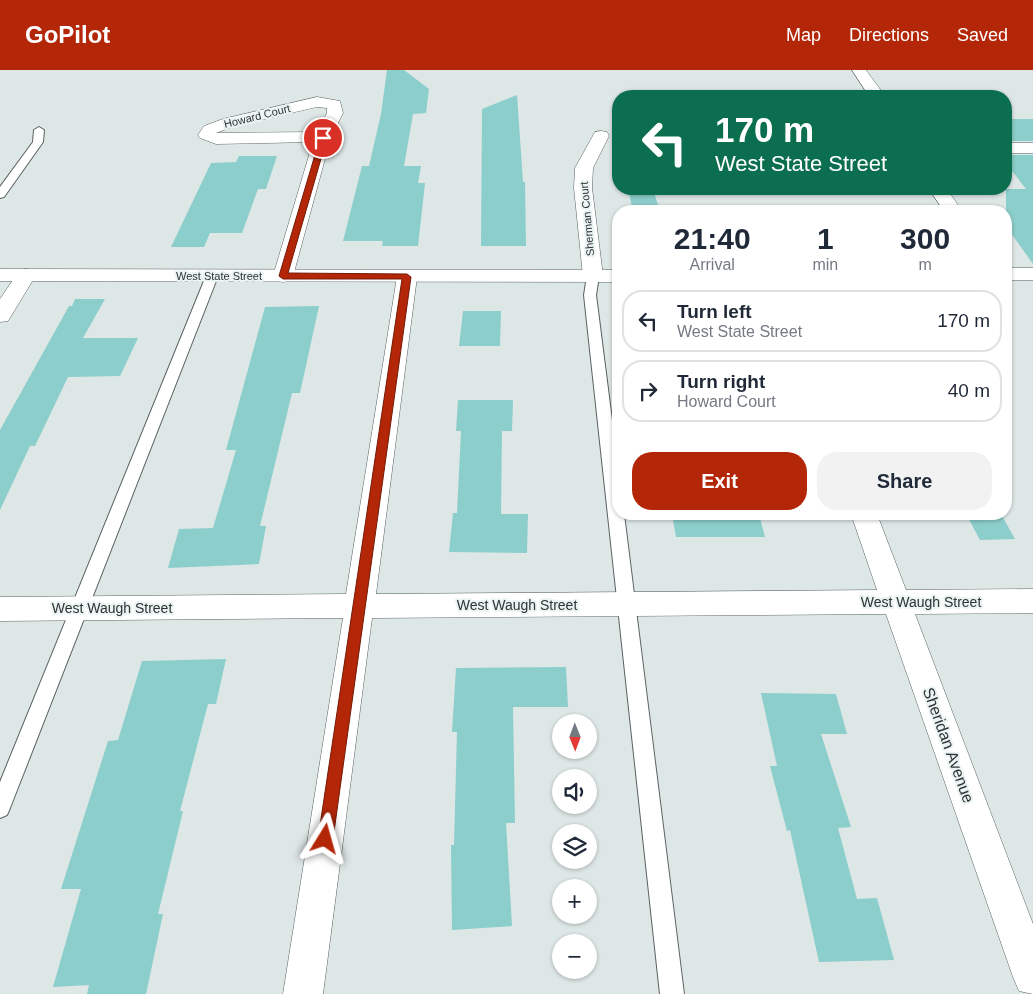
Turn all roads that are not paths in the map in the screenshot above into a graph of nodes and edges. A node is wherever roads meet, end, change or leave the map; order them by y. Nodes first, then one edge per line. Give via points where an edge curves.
1 (859, 70) edge
2 (873, 90) edge
3 (39, 130) dead end
4 (601, 136) dead end
5 (323, 138) junction
6 (1012, 148) edge
7 (1033, 148) edge
8 (0, 195) edge
9 (1012, 274) edge
10 (1033, 274) edge
11 (0, 275) edge
12 (26, 275) junction
13 (212, 276) junction
14 (283, 276) junction
15 (593, 276) junction
16 (612, 276) edge
17 (407, 277) junction
18 (0, 316) edge
19 (612, 489) edge
20 (615, 520) edge
21 (866, 520) edge
22 (1033, 601) edge
23 (898, 602) junction
24 (625, 604) junction
25 (359, 606) junction
26 (79, 608) junction
27 (0, 609) edge
28 (0, 808) edge
29 (1033, 977) edge
30 (303, 994) edge
31 (672, 994) edge

1 - 2 street
3 - 8 lane via 38,142
4 - 15 street, Sherman Court via 584,168 583,188
5 - 5 street, Howard Court via 335,113 334,104 317,102 229,122 210,129 206,135 216,139
5 - 14 street, Howard Court
6 - 7 street
9 - 10 street
11 - 12 street, West State Street
12 - 13 street, West State Street
12 - 18 street
13 - 14 street, West State Street
13 - 26 lane
14 - 17 street, West State Street
15 - 16 street, West State Street
15 - 17 street, West State Street
15 - 19 lane via 590,295
17 - 25 street
20 - 24 lane
21 - 23 street, Sheridan Avenue
22 - 23 street, West Waugh Street
23 - 24 street, West Waugh Street
23 - 29 street, Sheridan Avenue
24 - 25 street, West Waugh Street
24 - 31 lane
25 - 26 street, West Waugh Street
25 - 30 street
26 - 27 street, West Waugh Street
26 - 28 lane

